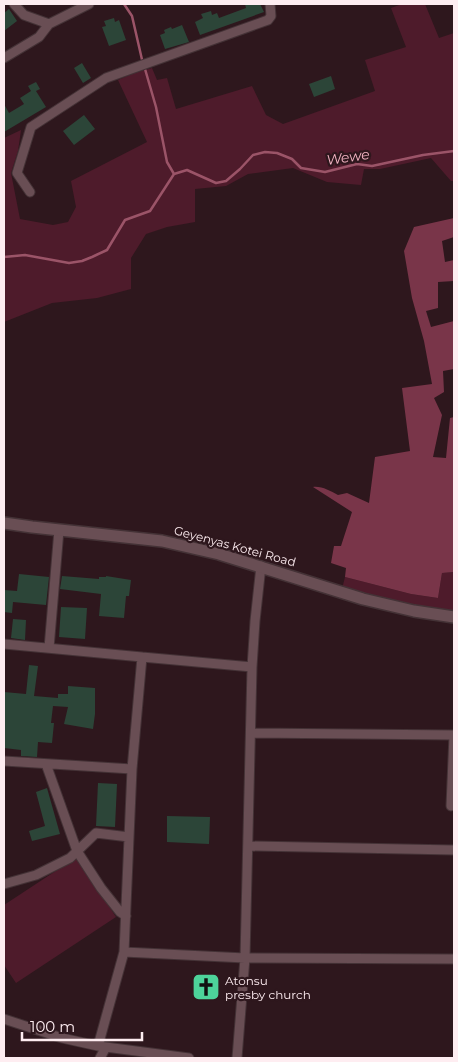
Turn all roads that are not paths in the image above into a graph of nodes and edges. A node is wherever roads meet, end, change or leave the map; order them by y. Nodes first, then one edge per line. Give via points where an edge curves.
1 (14, 4) edge
2 (89, 4) edge
3 (270, 4) edge
4 (48, 24) junction
5 (4, 58) edge
6 (30, 192) dead end
7 (4, 523) edge
8 (59, 530) junction
9 (262, 566) junction
10 (454, 617) edge
11 (4, 644) edge
12 (49, 648) junction
13 (142, 657) junction
14 (252, 667) junction
15 (250, 733) junction
16 (454, 735) edge
17 (4, 761) edge
18 (46, 764) junction
19 (132, 769) junction
20 (451, 806) dead end
21 (129, 837) junction
22 (248, 846) junction
23 (454, 850) edge
24 (77, 851) junction
25 (4, 884) edge
26 (126, 916) junction
27 (124, 952) junction
28 (245, 958) junction
29 (454, 959) edge
30 (4, 1019) edge
31 (102, 1047) junction
32 (100, 1058) edge
33 (189, 1058) edge
34 (237, 1058) edge

1 - 4 street via 24,15
2 - 4 street
3 - 6 street via 268,20 117,73 31,127 16,173
4 - 5 street via 39,37
7 - 8 street, Geyenyas Kotei Road
8 - 9 street, Geyenyas Kotei Road via 162,541
8 - 12 street
9 - 10 street, Geyenyas Kotei Road via 363,599
9 - 14 street
11 - 12 street
12 - 13 street
13 - 14 street
13 - 19 street
14 - 15 street
15 - 16 street
15 - 22 street
16 - 20 street
17 - 18 street
18 - 19 street
18 - 24 street
19 - 21 street
21 - 24 street via 96,833
21 - 26 street
22 - 23 street
22 - 28 street
24 - 25 street via 70,858 36,874
24 - 26 street via 101,888
26 - 27 street
27 - 28 street
27 - 31 street
28 - 29 street
28 - 34 street
30 - 31 street
31 - 32 street
31 - 33 street

